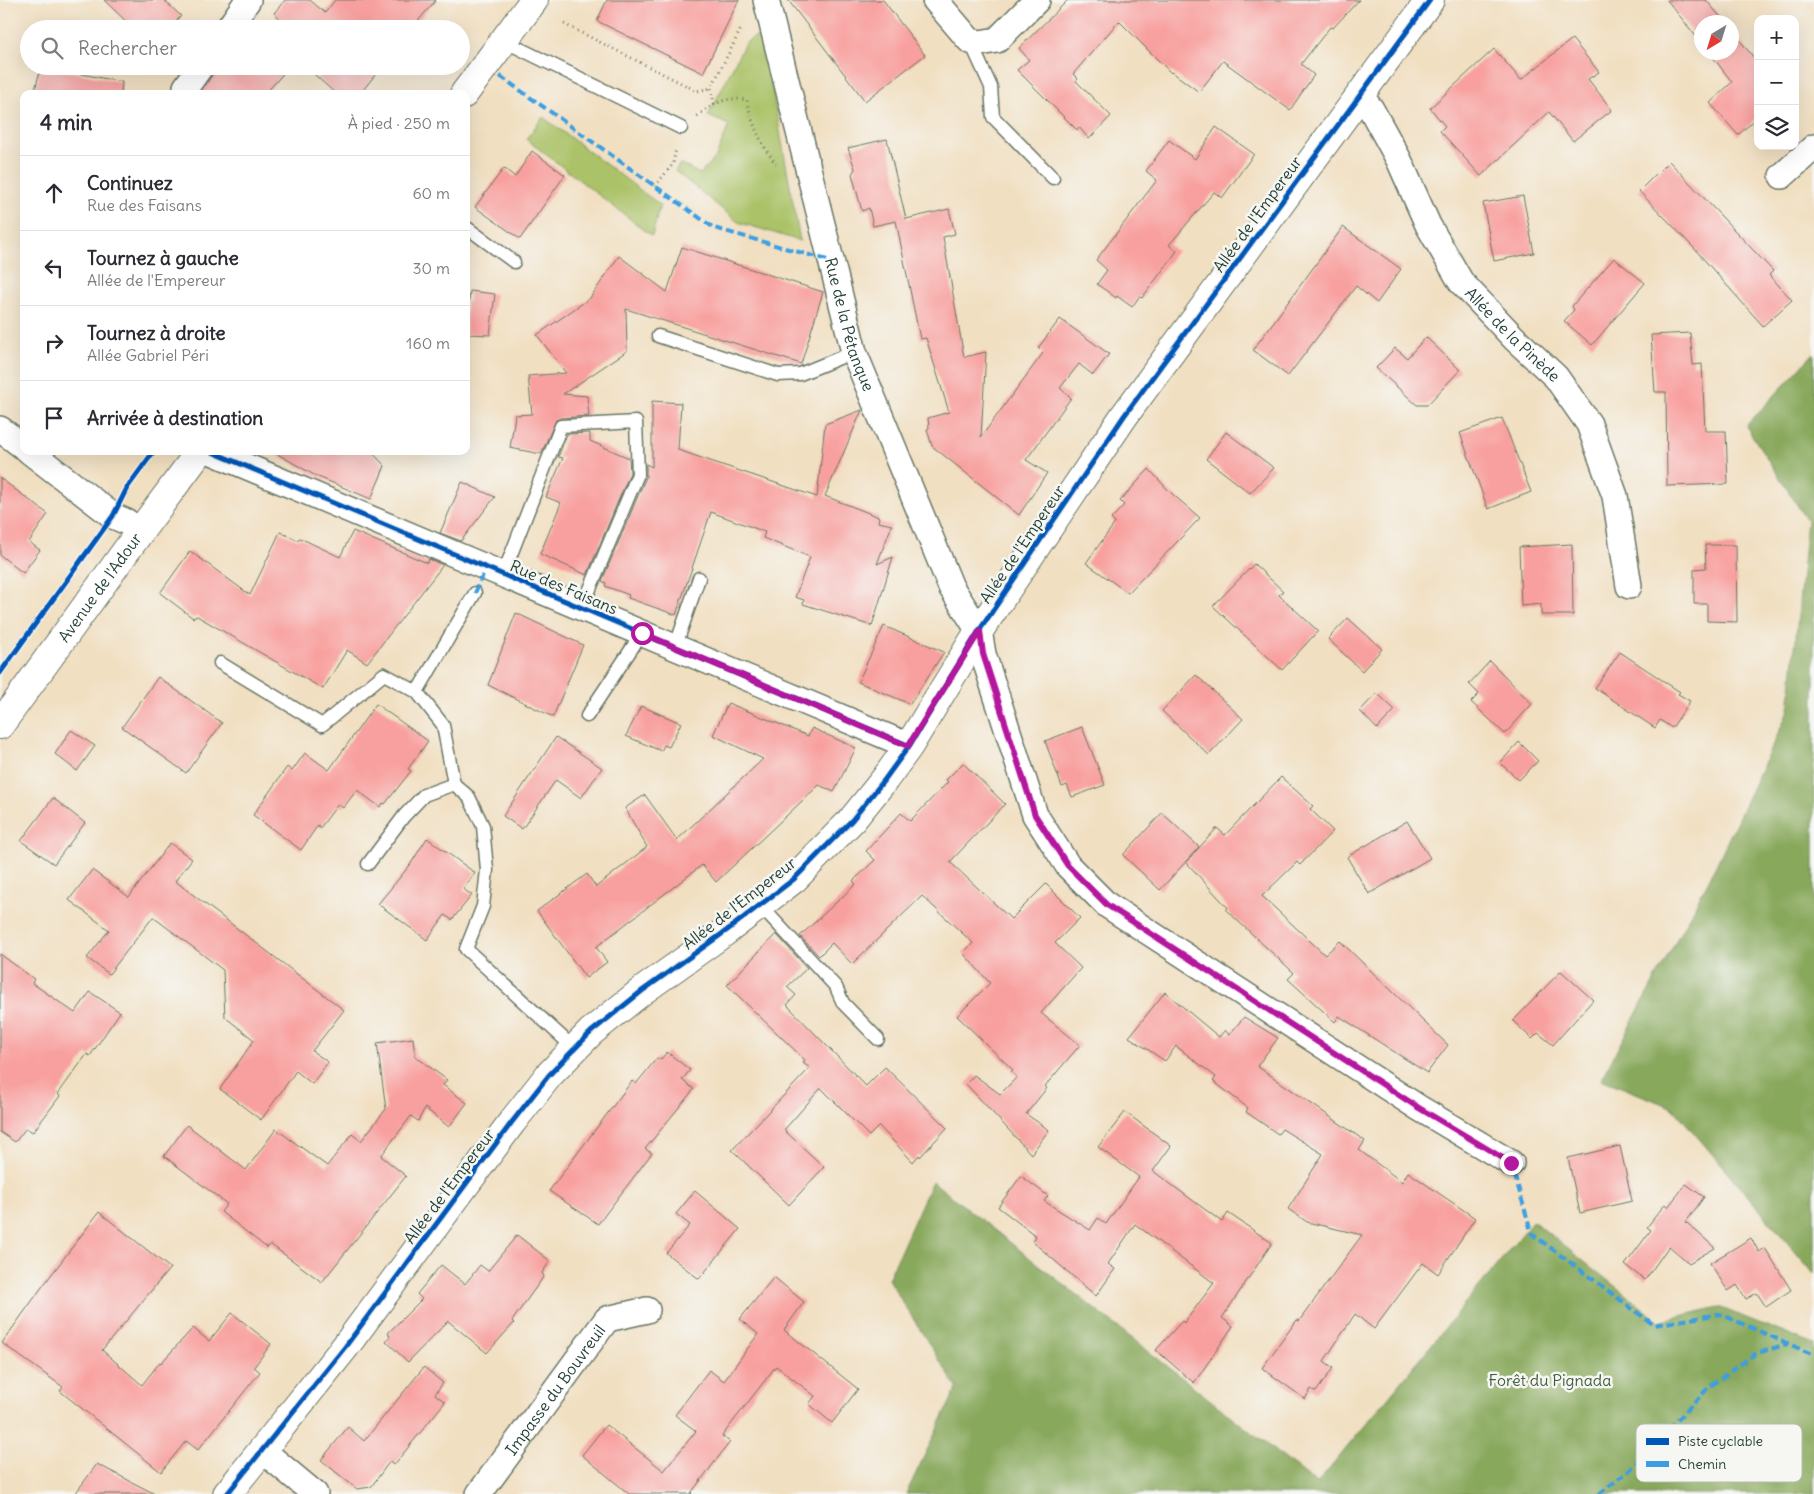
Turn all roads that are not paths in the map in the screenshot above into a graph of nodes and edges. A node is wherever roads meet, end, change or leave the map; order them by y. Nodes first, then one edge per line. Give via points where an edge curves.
1 (248, 0) edge
2 (534, 0) edge
3 (766, 0) edge
4 (935, 0) edge
5 (1037, 0) edge
6 (1430, 0) edge
7 (234, 20) edge
8 (504, 41) junction
9 (970, 42) junction
10 (194, 75) edge
11 (186, 86) dead end
12 (467, 90) edge
13 (1360, 96) junction
14 (681, 128) road end
15 (1814, 148) edge
16 (1782, 176) dead end
17 (1053, 178) dead end
18 (470, 230) edge
19 (514, 262) dead end
20 (658, 336) dead end
21 (854, 352) junction
22 (0, 428) edge
23 (20, 444) edge
24 (35, 455) edge
25 (197, 455) edge
26 (219, 455) edge
27 (139, 533) junction
28 (503, 575) junction
29 (699, 578) dead end
30 (1629, 586) dead end
31 (475, 593) dead end
32 (582, 608) junction
33 (980, 631) junction
34 (642, 633) junction
35 (675, 648) junction
36 (220, 663) dead end
37 (417, 692) junction
38 (587, 716) dead end
39 (0, 725) edge
40 (908, 746) junction
41 (454, 784) junction
42 (368, 864) dead end
43 (760, 905) junction
44 (878, 1039) dead end
45 (575, 1049) junction
46 (1511, 1163) dead end
47 (646, 1310) dead end
48 (262, 1450) junction
49 (227, 1494) edge
50 (315, 1494) edge
51 (479, 1494) edge

1 - 7 street
2 - 8 street
3 - 21 street, Rue de la Pétanque
4 - 9 street
5 - 9 street via 997,40
6 - 13 street, Allée de l'Empereur
8 - 12 street
8 - 14 lane
9 - 17 lane via 992,87 993,116
10 - 11 street
13 - 30 street, Allée de la Pinède via 1371,109 1399,160 1428,225 1461,282 1556,377 1589,424 1615,496
13 - 33 street, Allée de l'Empereur via 1124,416
15 - 16 street
18 - 19 lane
20 - 21 lane via 778,375 800,374
21 - 33 street, Rue de la Pétanque via 951,587
22 - 23 street
24 - 27 street
25 - 27 street, Avenue de l'Adour
26 - 28 street, Rue des Faisans
27 - 39 street, Avenue de l'Adour
28 - 32 street, Rue des Faisans
28 - 32 lane via 561,426 636,422 638,474
29 - 35 lane
31 - 37 lane
32 - 34 street, Rue des Faisans
33 - 40 street, Allée de l'Empereur
33 - 46 street via 983,654 1035,815 1068,866 1107,905 1410,1103
34 - 35 street, Rue des Faisans
34 - 38 lane
35 - 40 street, Rue des Faisans
36 - 37 lane via 322,725 384,674
37 - 41 lane via 444,725
40 - 43 street, Allée de l'Empereur via 852,820 794,879
41 - 42 lane via 424,795
41 - 45 lane via 469,797 483,826 487,870 483,906 466,949
43 - 44 lane via 836,987 843,1003
43 - 45 street, Allée de l'Empereur via 642,990
45 - 48 street, Allée de l'Empereur via 518,1114 345,1347
47 - 51 street, Impasse du Bouvreuil via 607,1319
48 - 49 street, Allée de l'Empereur
48 - 50 street

